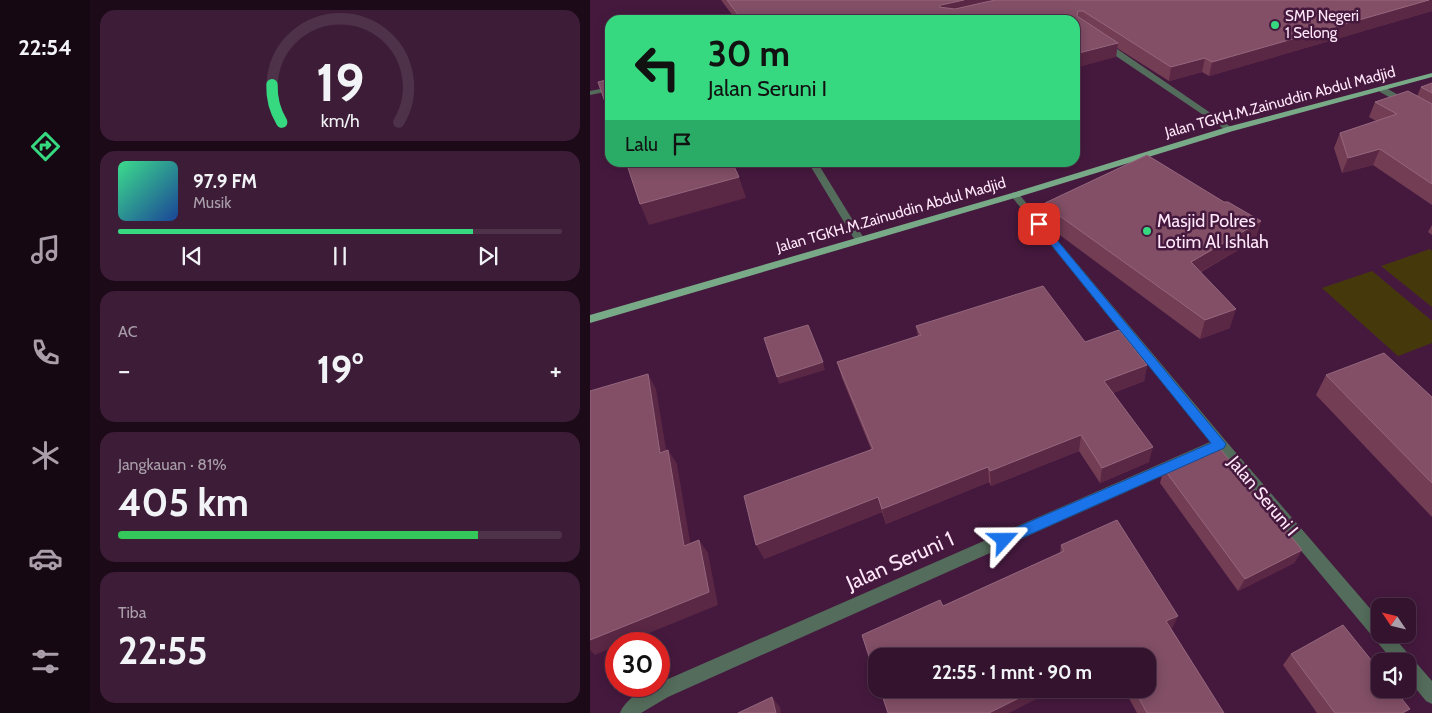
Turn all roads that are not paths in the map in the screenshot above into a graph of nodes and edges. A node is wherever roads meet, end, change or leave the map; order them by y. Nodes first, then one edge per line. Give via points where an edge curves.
1 (1095, 38) edge
2 (1432, 75) edge
3 (605, 90) edge
4 (1383, 90) junction
5 (590, 93) edge
6 (1432, 118) edge
7 (1230, 129) junction
8 (815, 167) edge
9 (1015, 195) junction
10 (860, 240) junction
11 (590, 319) edge
12 (1220, 444) junction
13 (1371, 623) edge
14 (1388, 643) edge
15 (1397, 653) edge
16 (1416, 676) edge
17 (1432, 695) edge
18 (629, 713) edge

1 - 7 street
2 - 4 main road, Jalan TGKH.M.Zainuddin Abdul Madjid
3 - 5 street
4 - 6 street
4 - 7 main road, Jalan TGKH.M.Zainuddin Abdul Madjid
7 - 9 main road, Jalan TGKH.M.Zainuddin Abdul Madjid via 1138,161
8 - 10 street
9 - 10 main road, Jalan TGKH.M.Zainuddin Abdul Madjid
9 - 12 street, Jalan Seruni I
10 - 11 main road, Jalan TGKH.M.Zainuddin Abdul Madjid
12 - 13 street, Jalan Seruni I
12 - 18 street, Jalan Seruni 1 via 662,691
14 - 15 street, Jalan Seruni I
16 - 17 street

